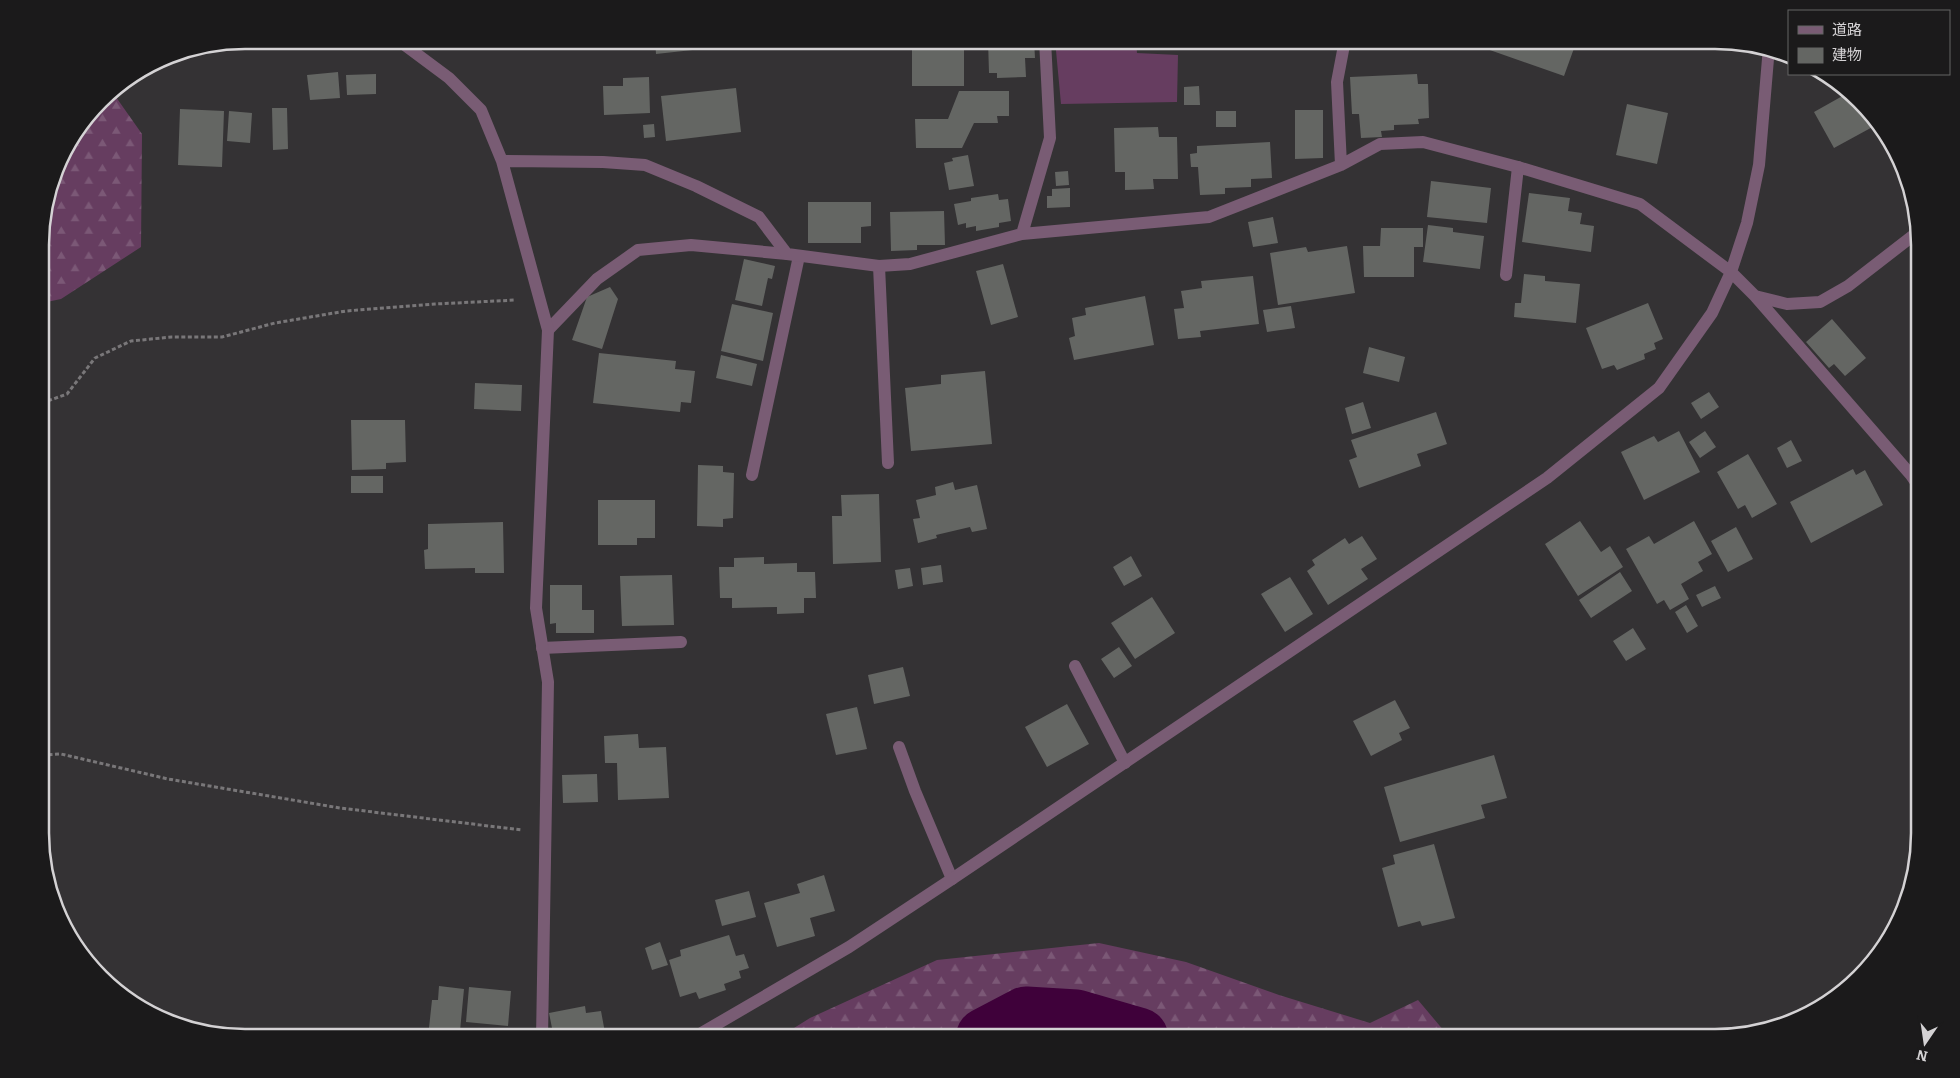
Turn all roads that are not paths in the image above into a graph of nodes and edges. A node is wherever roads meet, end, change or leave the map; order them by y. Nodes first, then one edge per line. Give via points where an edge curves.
1 (410, 49) edge
2 (1045, 49) edge
3 (1343, 49) edge
4 (1768, 56) edge
5 (502, 161) junction
6 (1341, 165) junction
7 (1518, 167) junction
8 (1022, 234) junction
9 (1911, 238) edge
10 (793, 255) junction
11 (879, 266) junction
12 (1731, 272) junction
13 (1506, 275) dead end
14 (1755, 296) junction
15 (548, 330) junction
16 (888, 463) dead end
17 (752, 475) dead end
18 (1911, 475) edge
19 (681, 642) dead end
20 (542, 648) junction
21 (1075, 666) dead end
22 (899, 747) dead end
23 (1125, 763) junction
24 (952, 880) junction
25 (542, 1029) edge
26 (708, 1029) edge

1 - 5 street via 449,78 481,110
2 - 8 street via 1050,138
3 - 6 street via 1337,82
4 - 12 street via 1759,165 1748,223
5 - 10 street via 645,165 759,217
5 - 15 street
6 - 7 street via 1380,144 1423,142
6 - 8 street via 1209,217
7 - 12 street via 1640,204
7 - 13 street
8 - 11 street via 910,264
9 - 14 street via 1848,286 1820,302 1787,304
10 - 11 street
10 - 15 street via 691,245 638,250 597,279
10 - 17 street
11 - 16 street
12 - 14 street
12 - 23 street via 1712,313 1652,394 1547,478
14 - 18 street
15 - 20 street via 536,608
19 - 20 street
20 - 25 street via 548,682
21 - 23 street
22 - 24 street
23 - 24 street
24 - 26 street via 849,947

